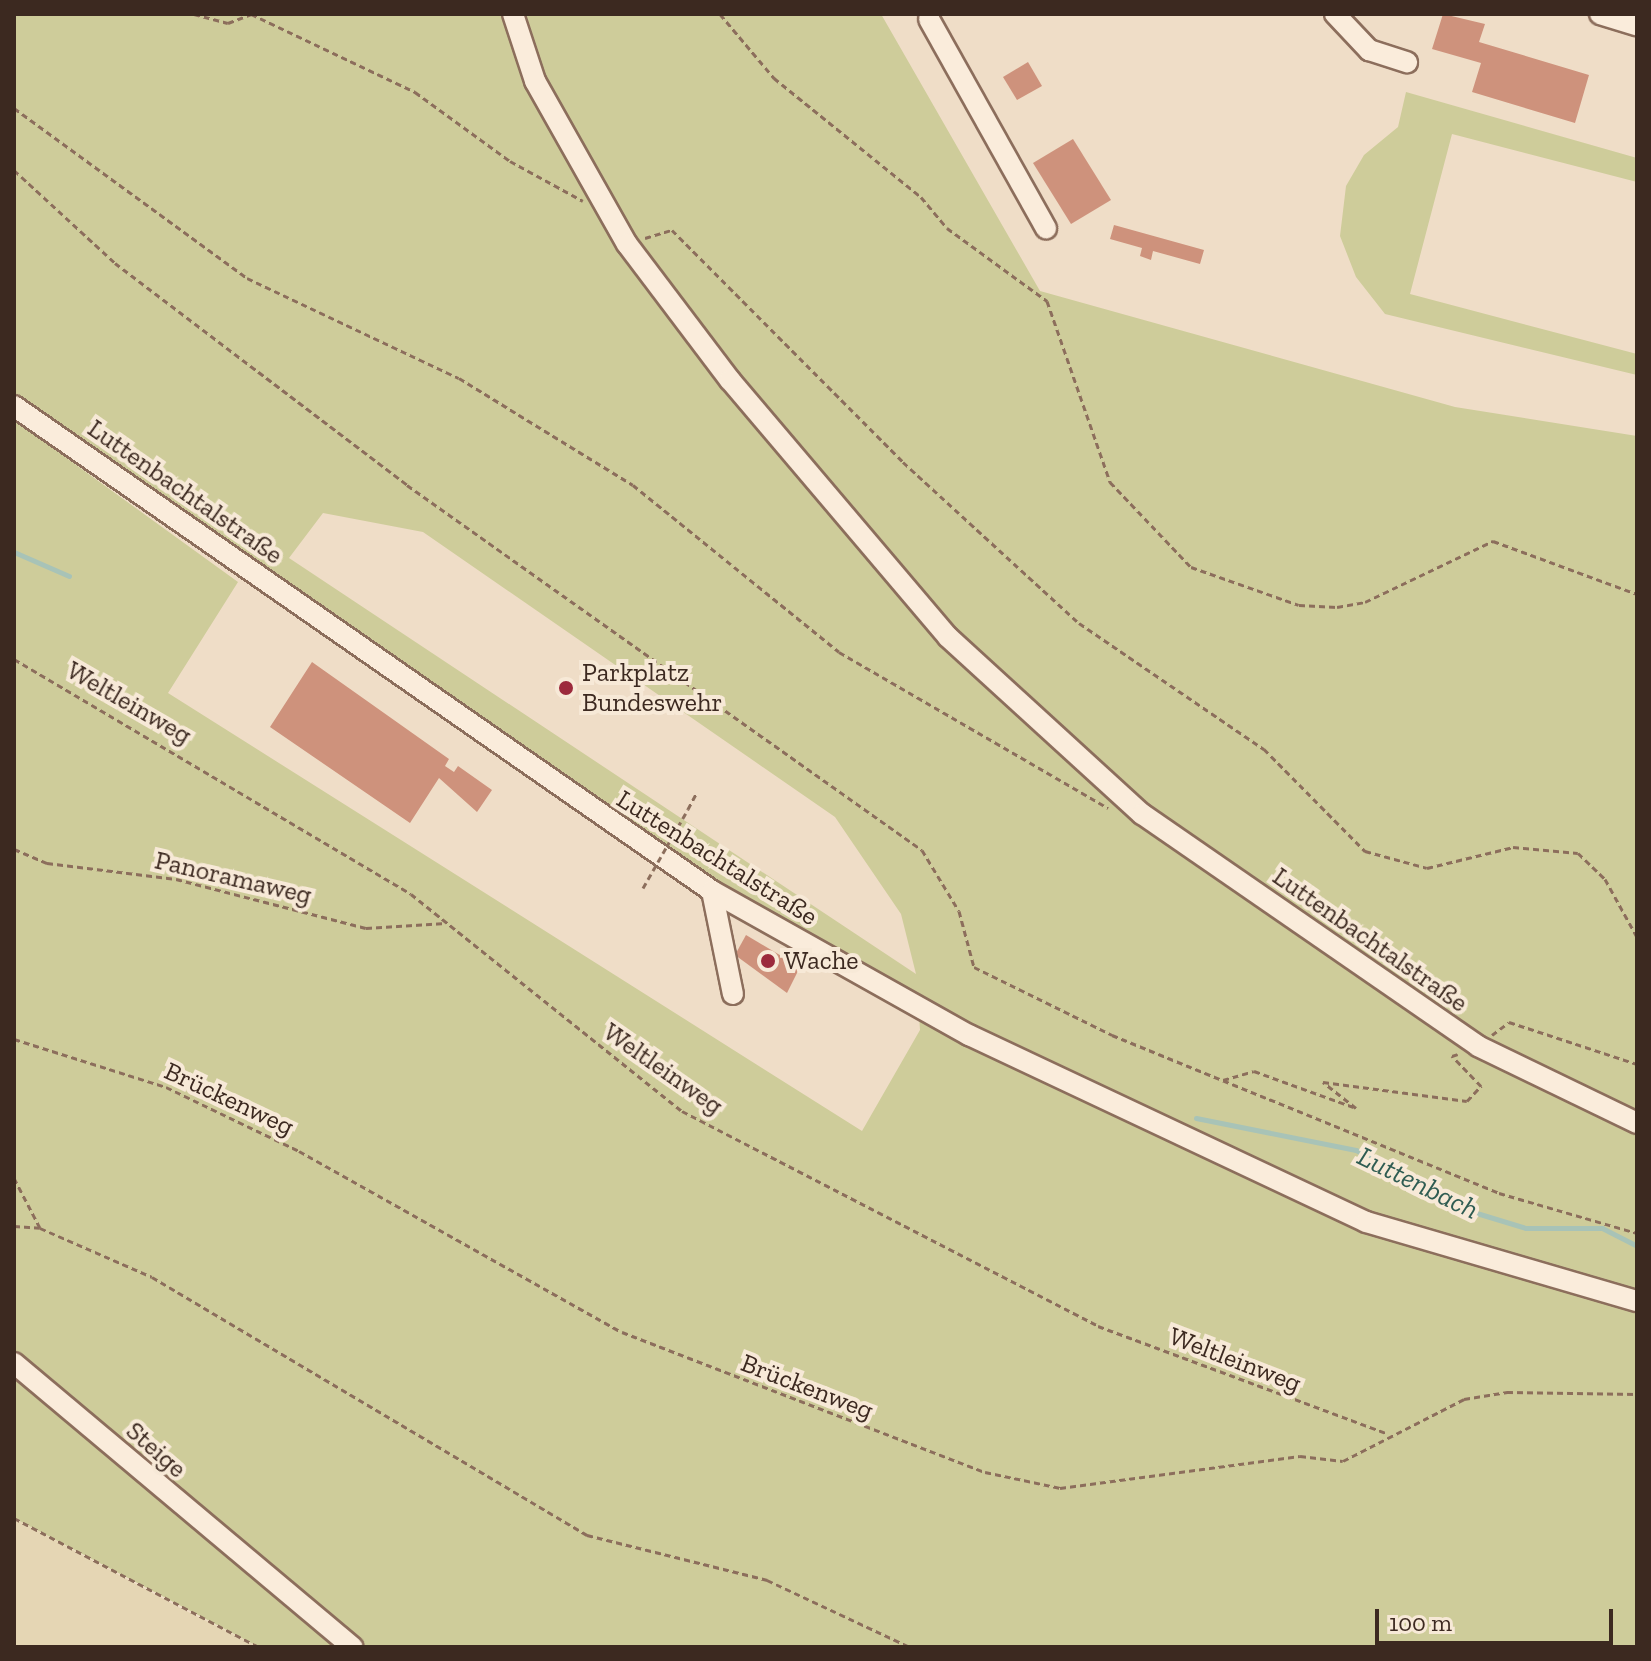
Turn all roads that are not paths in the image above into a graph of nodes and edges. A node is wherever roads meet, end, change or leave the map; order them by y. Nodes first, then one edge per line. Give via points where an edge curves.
1 (513, 14) edge
2 (1335, 14) edge
3 (1600, 14) edge
4 (931, 16) edge
5 (1637, 25) edge
6 (1407, 62) dead end
7 (1046, 228) dead end
8 (14, 406) edge
9 (712, 891) junction
10 (733, 994) dead end
11 (1637, 1123) edge
12 (1637, 1301) edge
13 (14, 1363) edge
14 (353, 1647) edge

1 - 11 street, Luttenbachtalstraße via 535,81 627,244 730,380 948,637 1142,814 1478,1046
2 - 6 street via 1369,50
3 - 5 street
4 - 7 street
8 - 9 street, Luttenbachtalstraße
9 - 10 street
9 - 12 street, Luttenbachtalstraße via 1039,1074 1366,1222
13 - 14 street, Steige

